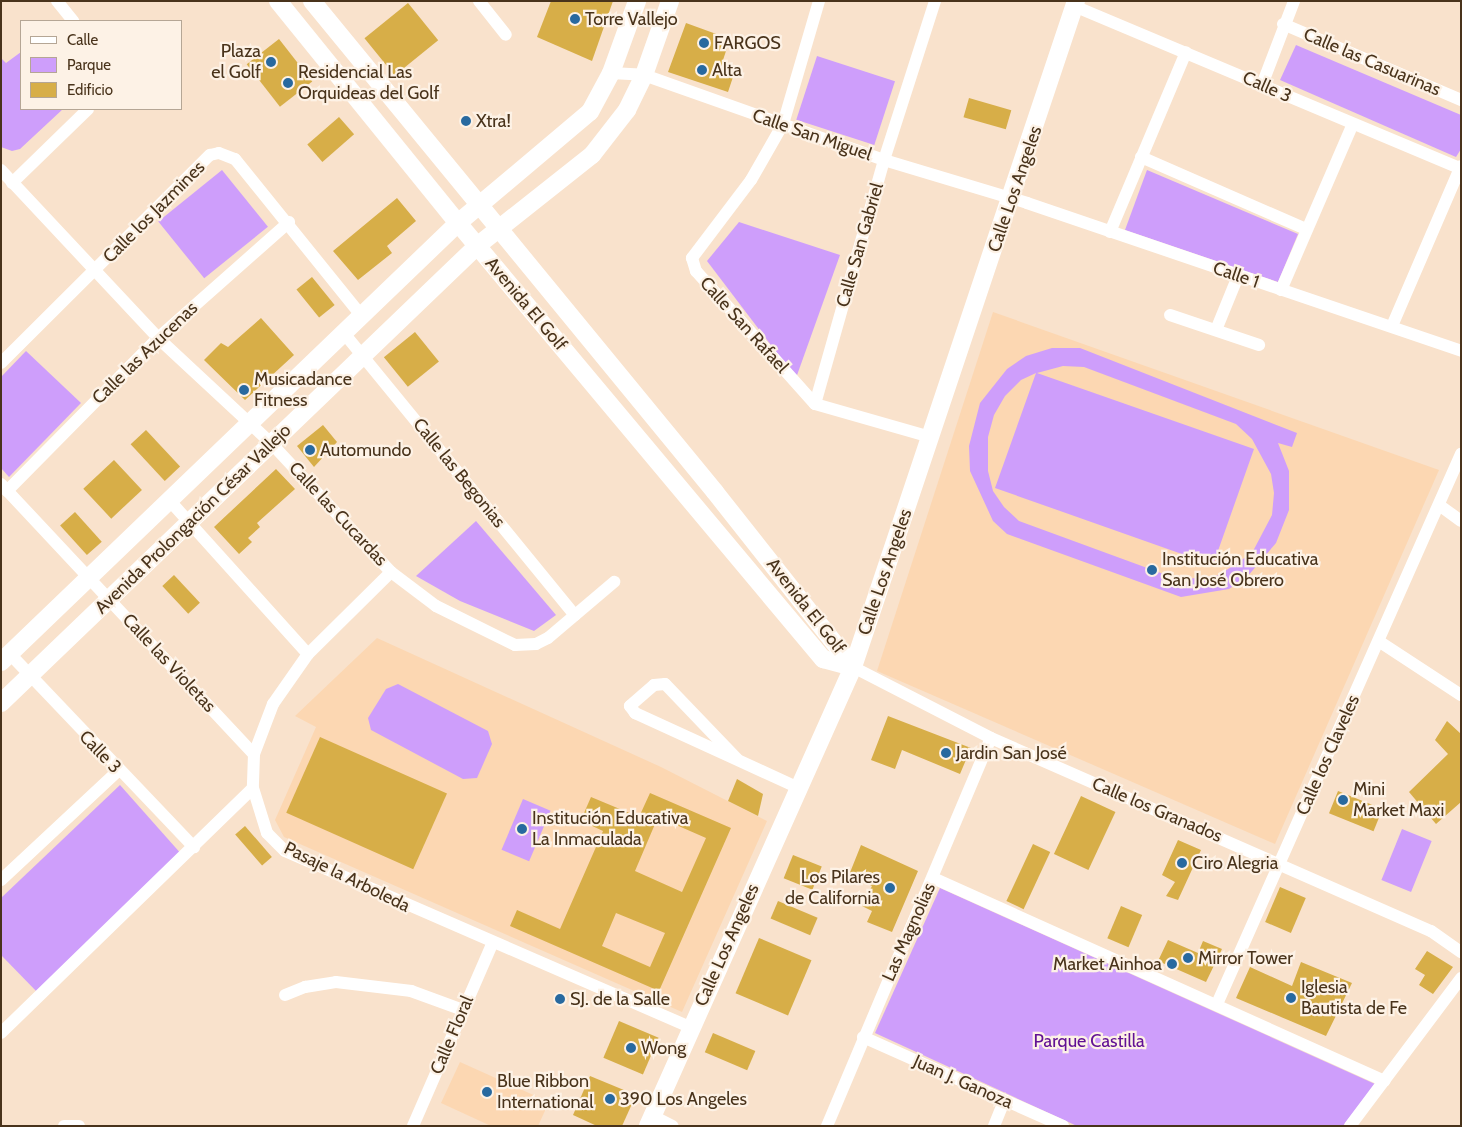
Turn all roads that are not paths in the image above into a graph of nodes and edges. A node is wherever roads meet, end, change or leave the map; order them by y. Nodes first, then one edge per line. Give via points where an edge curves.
1 (57, 1) edge
2 (278, 1) edge
3 (312, 1) edge
4 (637, 1) edge
5 (670, 1) edge
6 (819, 1) edge
7 (935, 1) edge
8 (1294, 1) edge
9 (482, 3) edge
10 (1075, 4) edge
11 (73, 20) edge
12 (1283, 24) junction
13 (338, 33) junction
14 (506, 35) dead end
15 (319, 50) junction
16 (1186, 52) junction
17 (611, 73) junction
18 (644, 76) junction
19 (1262, 85) junction
20 (1461, 100) edge
21 (87, 110) edge
22 (783, 124) junction
23 (1353, 124) junction
24 (1141, 156) junction
25 (884, 160) junction
26 (1460, 167) edge
27 (1, 170) edge
28 (12, 183) junction
29 (1012, 199) junction
30 (478, 206) junction
31 (289, 222) junction
32 (458, 223) junction
33 (498, 228) junction
34 (1306, 229) junction
35 (1110, 232) junction
36 (477, 246) junction
37 (94, 272) junction
38 (1238, 276) junction
39 (1281, 290) junction
40 (360, 314) junction
41 (1170, 315) dead end
42 (1392, 326) junction
43 (1216, 330) junction
44 (343, 332) junction
45 (158, 338) junction
46 (1259, 346) dead end
47 (1461, 351) edge
48 (363, 356) junction
49 (1, 363) edge
50 (814, 404) junction
51 (246, 423) junction
52 (931, 437) junction
53 (271, 443) junction
54 (1461, 454) edge
55 (4, 488) edge
56 (715, 492) junction
57 (170, 501) junction
58 (1439, 505) junction
59 (696, 510) junction
60 (190, 521) junction
61 (1461, 521) edge
62 (391, 572) junction
63 (89, 578) junction
64 (614, 582) dead end
65 (110, 601) junction
66 (575, 615) junction
67 (1380, 642) junction
68 (308, 654) junction
69 (6, 658) edge
70 (853, 667) junction
71 (29, 676) junction
72 (1461, 696) edge
73 (1, 703) edge
74 (992, 738) junction
75 (254, 754) junction
76 (737, 760) junction
77 (118, 771) junction
78 (798, 787) junction
79 (253, 788) junction
80 (194, 847) junction
81 (1279, 863) junction
82 (933, 878) junction
83 (1, 880) edge
84 (492, 944) junction
85 (1461, 952) edge
86 (1461, 978) edge
87 (285, 995) dead end
88 (1217, 1004) junction
89 (463, 1010) junction
90 (690, 1028) junction
91 (1, 1033) edge
92 (863, 1037) junction
93 (1384, 1082) junction
94 (1004, 1101) junction
95 (651, 1121) edge
96 (64, 1126) edge
97 (79, 1126) edge
98 (413, 1126) edge
99 (672, 1126) edge
100 (827, 1126) edge
101 (994, 1126) edge
102 (1063, 1126) edge
103 (1350, 1126) edge

1 - 11 street
2 - 15 main road, Avenida El Golf
3 - 13 main road, Avenida El Golf
4 - 17 main road, Avenida Prolongación César Vallejo
5 - 18 main road, Avenida Prolongación César Vallejo
6 - 22 street, Calle San Rafael
7 - 25 street, Calle San Gabriel
8 - 12 street
9 - 14 street
10 - 16 street, Calle 3
10 - 29 main road, Calle Los Angeles
12 - 19 street
12 - 20 street, Calle las Casuarinas
13 - 15 main road
13 - 30 main road, Avenida El Golf
15 - 32 main road, Avenida El Golf
16 - 19 street, Calle 3
16 - 24 street
17 - 18 street, Calle San Miguel
17 - 30 main road, Avenida Prolongación César Vallejo via 590,112 572,131
18 - 22 street, Calle San Miguel
18 - 33 main road, Avenida Prolongación César Vallejo via 627,110 592,155
19 - 23 street, Calle 3
21 - 28 street
22 - 25 street, Calle San Miguel
22 - 50 street, Calle San Rafael via 751,180 692,258 696,271
23 - 26 street, Calle 3
23 - 34 street
24 - 34 street
24 - 35 street
25 - 29 street, Calle San Miguel
25 - 50 street, Calle San Gabriel
26 - 42 street
27 - 28 street
28 - 37 street
29 - 35 street, Calle 1
29 - 52 main road, Calle Los Angeles
30 - 32 main road, Avenida Prolongación César Vallejo
30 - 33 main road, Avenida El Golf
31 - 37 street, Calle los Jazmines via 236,159 219,153 210,155
31 - 40 street, Calle los Jazmines
31 - 45 street, Calle las Azucenas
32 - 36 main road, Avenida El Golf
32 - 40 main road, Avenida Prolongación César Vallejo
33 - 36 main road, Avenida Prolongación César Vallejo
33 - 56 main road, Avenida El Golf
34 - 39 street
35 - 38 street, Calle 1
36 - 48 main road, Avenida Prolongación César Vallejo
36 - 59 main road, Avenida El Golf
37 - 45 street, Calle las Cucardas
37 - 49 street, Calle los Jazmines
38 - 39 street, Calle 1
38 - 43 street
39 - 42 street, Calle 1
40 - 44 main road, Avenida Prolongación César Vallejo
41 - 43 street
42 - 47 street, Calle 1
43 - 46 street
44 - 48 street, Calle las Begonias
44 - 51 main road, Avenida Prolongación César Vallejo
45 - 51 street, Calle las Cucardas
45 - 55 street, Calle las Azucenas
48 - 53 main road, Avenida Prolongación César Vallejo
48 - 66 street, Calle las Begonias
50 - 52 street
51 - 53 street, Calle las Cucardas
51 - 57 main road, Avenida Prolongación César Vallejo
52 - 70 main road, Calle Los Angeles
53 - 60 main road, Avenida Prolongación César Vallejo
53 - 62 street, Calle las Cucardas
54 - 58 street, Calle los Claveles
55 - 63 street, Calle las Violetas
56 - 59 main road
56 - 70 main road, Avenida El Golf
57 - 60 street
57 - 63 main road, Avenida Prolongación César Vallejo
58 - 61 street
58 - 67 street, Calle los Claveles
59 - 70 main road, Avenida El Golf via 823,659
60 - 65 main road, Avenida Prolongación César Vallejo
60 - 68 street
62 - 66 street, Calle las Cucardas via 436,606 515,645 536,644 548,638
62 - 68 street, Pasaje la Arboleda
63 - 65 street, Calle las Violetas
63 - 69 main road, Avenida Prolongación César Vallejo
64 - 66 street, Calle las Cucardas
65 - 71 main road, Avenida Prolongación César Vallejo
65 - 75 street, Calle las Violetas
67 - 72 street
67 - 81 street, Calle los Claveles
68 - 75 street, Pasaje la Arboleda via 273,704
69 - 71 street, Calle 3
70 - 74 street, Calle los Granados
70 - 78 main road, Calle Los Angeles
71 - 73 main road, Avenida Prolongación César Vallejo
71 - 77 street, Calle 3
74 - 81 street, Calle los Granados
74 - 82 street, Las Magnolias
75 - 79 street, Pasaje la Arboleda
76 - 76 street via 635,714 630,706 654,685 665,684
76 - 78 street
77 - 80 street, Calle 3
77 - 83 street
78 - 90 main road, Calle Los Angeles
79 - 80 street
79 - 84 street, Pasaje la Arboleda via 267,832 285,851
80 - 91 street
81 - 85 street, Calle los Granados via 1430,931
81 - 88 street, Calle los Claveles
82 - 88 street
82 - 92 street, Las Magnolias
84 - 89 street, Calle Floral
84 - 90 street, Pasaje la Arboleda
86 - 93 street
87 - 89 street via 305,987 336,982 411,991
88 - 93 street
89 - 98 street, Calle Floral
90 - 95 main road, Calle Los Angeles
92 - 94 street, Juan J. Ganoza
92 - 100 street, Las Magnolias
93 - 103 street
94 - 101 street
94 - 102 street, Juan J. Ganoza
95 - 99 street
96 - 97 street

